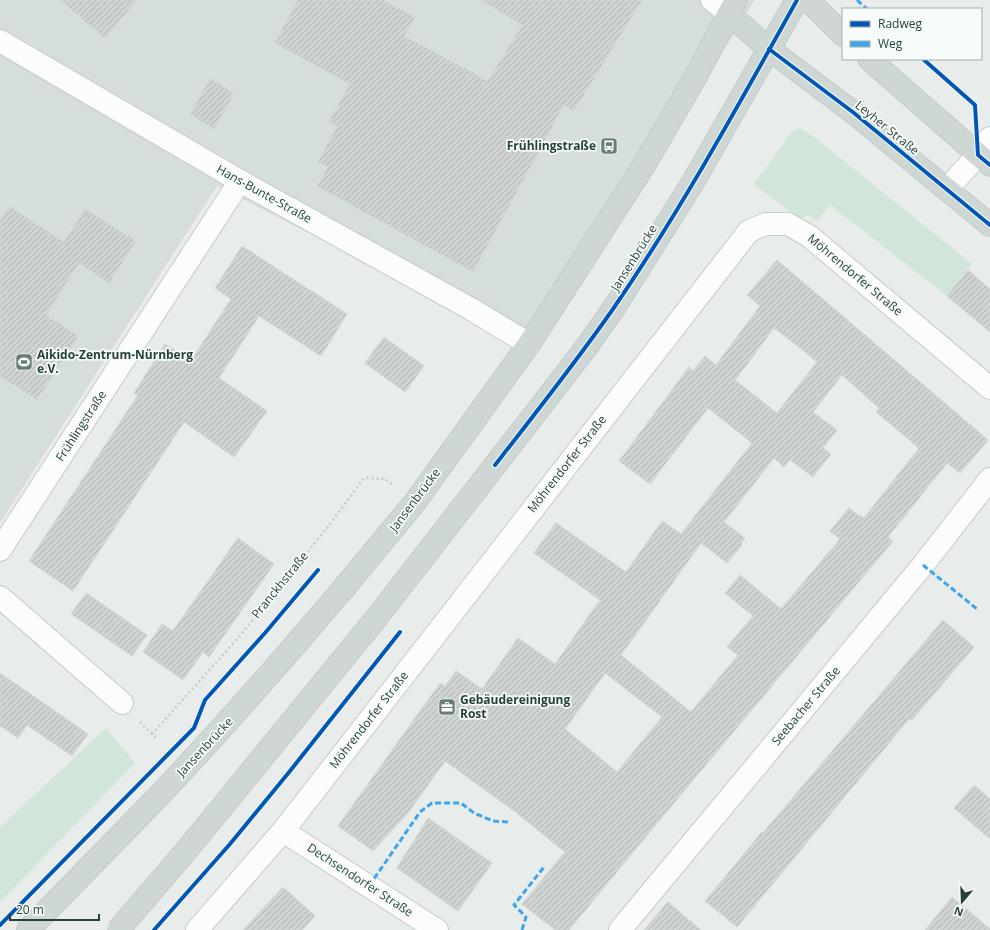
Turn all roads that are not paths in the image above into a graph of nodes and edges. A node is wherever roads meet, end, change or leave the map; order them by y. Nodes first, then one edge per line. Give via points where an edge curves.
1 (712, 0) edge
2 (797, 0) edge
3 (808, 0) edge
4 (733, 7) edge
5 (842, 34) edge
6 (0, 41) edge
7 (769, 49) junction
8 (870, 60) edge
9 (986, 153) edge
10 (240, 181) junction
11 (947, 189) junction
12 (990, 225) edge
13 (529, 344) junction
14 (990, 388) edge
15 (990, 479) edge
16 (0, 550) edge
17 (0, 598) edge
18 (122, 703) dead end
19 (283, 831) junction
20 (28, 930) edge
21 (118, 930) edge
22 (197, 930) edge
23 (437, 930) edge
24 (620, 930) edge

1 - 4 street
2 - 7 main road, Jansenbrücke
3 - 5 main road
4 - 7 main road, Leyher Straße
4 - 13 main road, Jansenbrücke via 643,167
6 - 10 street, Hans-Bunte-Straße
7 - 11 main road, Leyher Straße via 854,113
7 - 21 main road, Jansenbrücke, bridge via 693,182 614,308 585,349 378,616 186,852
8 - 9 main road
9 - 11 street
10 - 13 street, Hans-Bunte-Straße
10 - 16 street, Frühlingstraße
11 - 12 main road, Leyher Straße
13 - 20 main road, Jansenbrücke, bridge via 415,502 268,677 210,742
14 - 19 street, Möhrendorfer Straße via 809,236 788,224 766,224 748,231
15 - 24 street, Seebacher Straße via 918,571
17 - 18 street
19 - 22 street, Möhrendorfer Straße
19 - 23 street, Dechsendorfer Straße

